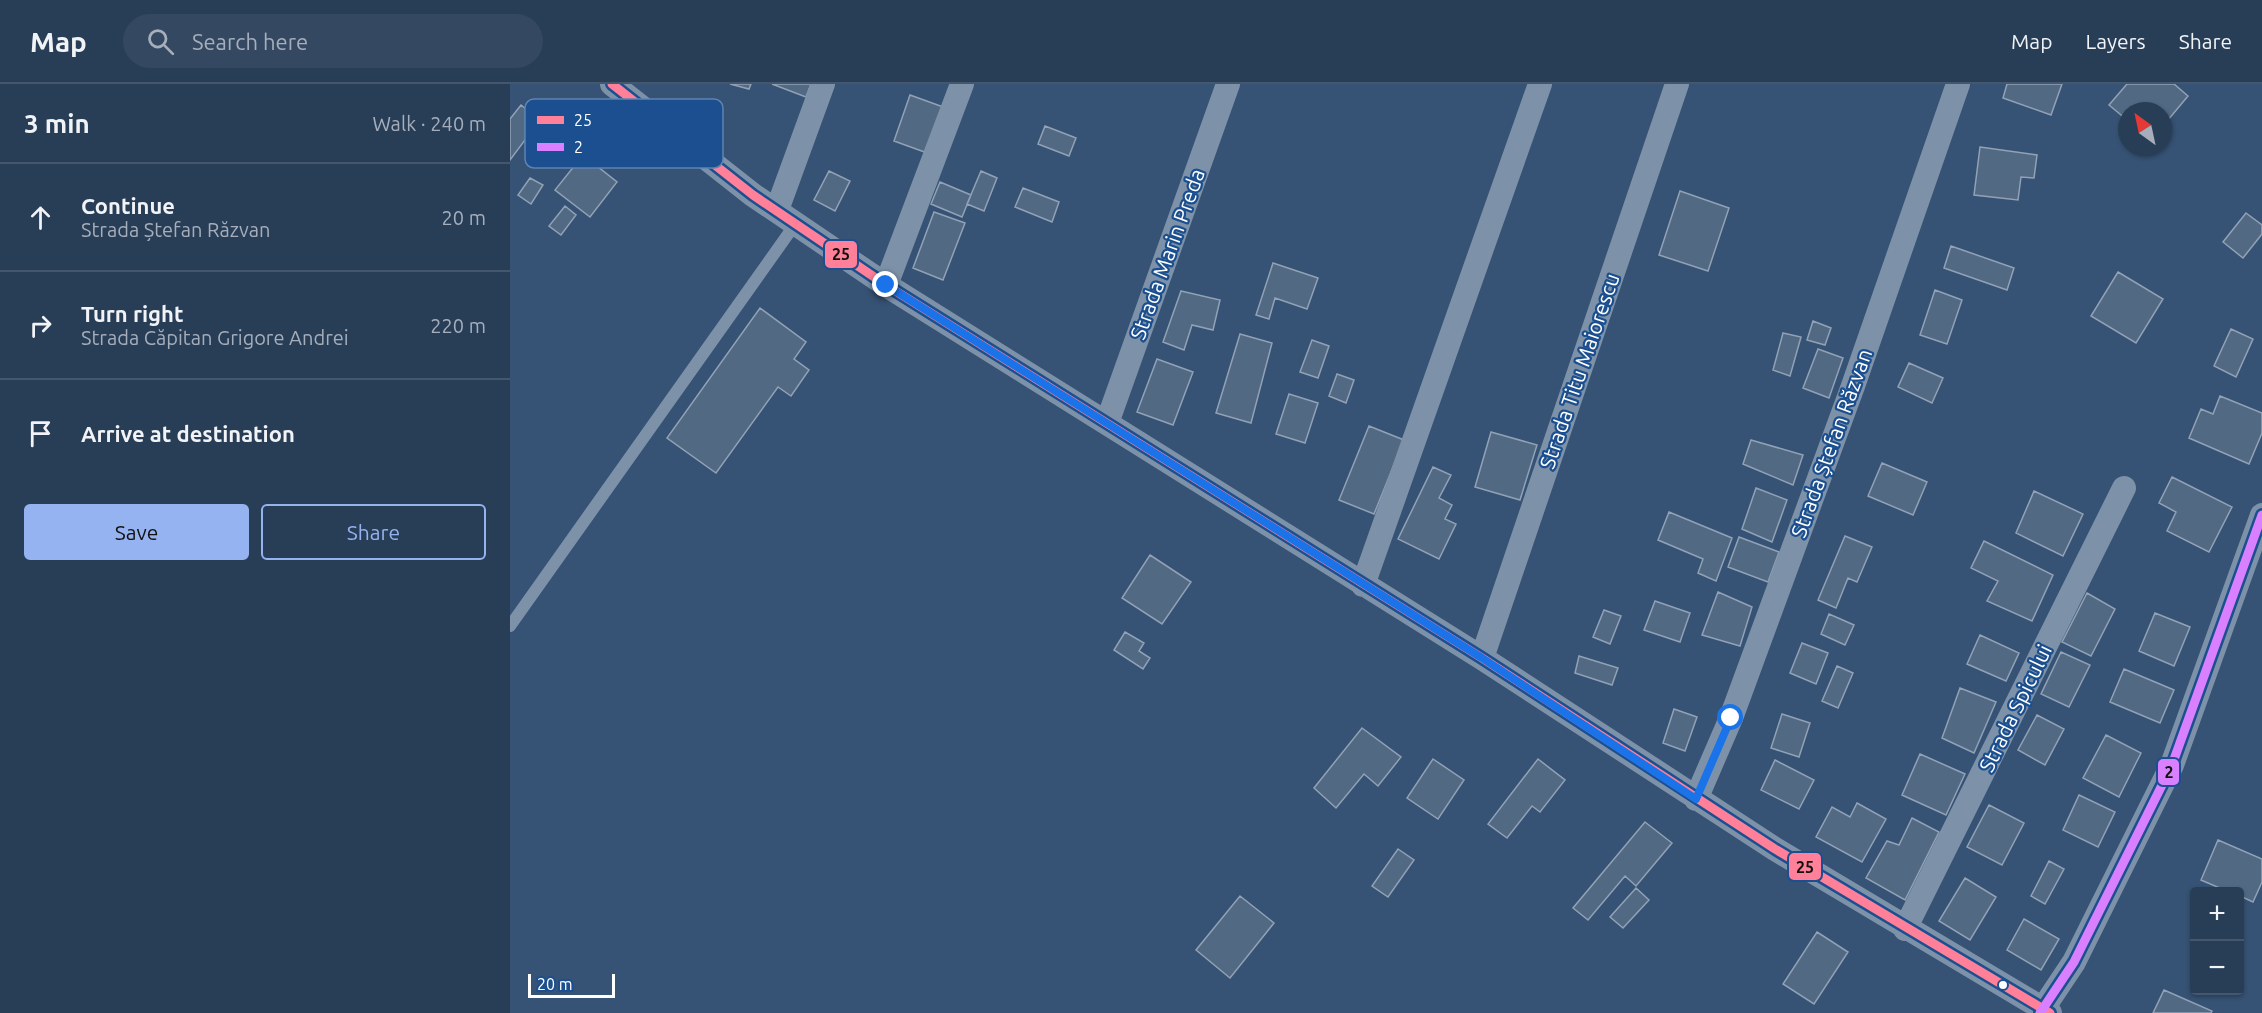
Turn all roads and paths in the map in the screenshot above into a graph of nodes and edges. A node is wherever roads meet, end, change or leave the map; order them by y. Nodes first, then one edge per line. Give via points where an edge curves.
1 (612, 84) edge
2 (822, 84) edge
3 (962, 84) edge
4 (1228, 84) edge
5 (1540, 84) edge
6 (1677, 84) edge
7 (1958, 84) edge
8 (631, 99) edge
9 (719, 168) edge
10 (786, 216) junction
11 (886, 285) junction
12 (1107, 423) junction
13 (2124, 488) dead end
14 (2262, 515) edge
15 (1363, 585) junction
16 (510, 626) edge
17 (1482, 658) junction
18 (1696, 799) junction
19 (1905, 928) junction
20 (2044, 1012) edge

1 - 8 street
2 - 10 street
3 - 11 street
4 - 12 street, Strada Marin Preda
5 - 15 street
6 - 17 street, Strada Titu Maiorescu
7 - 18 street, Strada Ștefan Răzvan via 1849,397 1731,718
9 - 10 street
10 - 11 street
10 - 16 lane
11 - 12 street
12 - 15 street
13 - 19 street, Strada Spicului
14 - 20 street via 2172,765 2074,962
15 - 17 street
17 - 18 street
18 - 19 street
19 - 20 street

